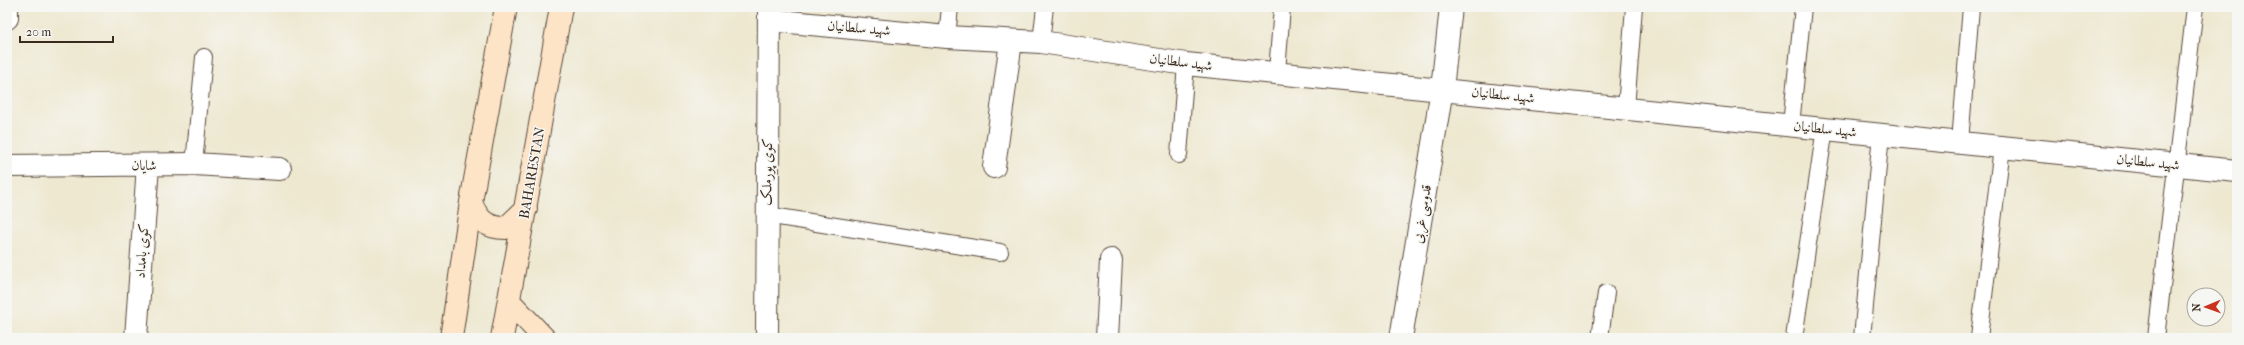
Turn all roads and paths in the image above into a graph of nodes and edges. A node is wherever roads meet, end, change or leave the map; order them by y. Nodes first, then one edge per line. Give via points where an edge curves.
1 (7, 7) edge
2 (506, 7) edge
3 (561, 7) edge
4 (950, 7) edge
5 (1045, 7) edge
6 (1282, 7) edge
7 (1451, 7) edge
8 (1634, 7) edge
9 (1802, 7) edge
10 (1971, 7) edge
11 (2195, 7) edge
12 (769, 13) edge
13 (7, 18) edge
14 (947, 37) junction
15 (1011, 41) junction
16 (1041, 42) junction
17 (204, 57) dead end
18 (1186, 64) junction
19 (1277, 72) junction
20 (1442, 89) junction
21 (1626, 108) junction
22 (1791, 125) junction
23 (1825, 128) junction
24 (1881, 134) junction
25 (1960, 142) junction
26 (2002, 147) junction
27 (1179, 155) dead end
28 (194, 164) junction
29 (148, 165) junction
30 (2178, 165) junction
31 (7, 166) edge
32 (994, 167) dead end
33 (280, 169) dead end
34 (2237, 171) edge
35 (471, 202) junction
36 (526, 209) junction
37 (766, 215) junction
38 (1000, 252) dead end
39 (1112, 260) dead end
40 (1606, 293) dead end
41 (509, 301) junction
42 (136, 338) edge
43 (451, 338) edge
44 (502, 338) edge
45 (544, 338) edge
46 (767, 338) edge
47 (1107, 338) edge
48 (1401, 338) edge
49 (1600, 338) edge
50 (1794, 338) edge
51 (1862, 338) edge
52 (1979, 338) edge
53 (2156, 338) edge

1 - 13 street
2 - 35 main road
3 - 36 main road, BAHARESTAN
4 - 14 lane
5 - 16 lane
6 - 19 lane
7 - 20 street, قدوسی غربی
8 - 21 lane
9 - 22 lane
10 - 25 lane
11 - 30 lane
12 - 14 street, شهید سلطانیان
12 - 37 street, کوی پورملک
14 - 15 street, شهید سلطانیان
15 - 16 street, شهید سلطانیان
15 - 32 street
16 - 18 street, شهید سلطانیان
17 - 28 lane
18 - 19 street, شهید سلطانیان
18 - 27 lane
19 - 20 street, شهید سلطانیان
20 - 21 street, شهید سلطانیان
20 - 48 street, قدوسی غربی
21 - 22 street, شهید سلطانیان
22 - 23 street, شهید سلطانیان
23 - 24 street, شهید سلطانیان
23 - 50 lane
24 - 25 street, شهید سلطانیان
24 - 51 lane
25 - 26 street, شهید سلطانیان
26 - 30 street, شهید سلطانیان
26 - 52 lane
28 - 29 street, شایان
28 - 33 street, شایان
29 - 31 street, شایان
29 - 42 street, کوی بامداد
30 - 34 street, شهید سلطانیان
30 - 53 lane
35 - 36 main road via 476,216 484,224 494,228 506,228
35 - 43 main road
36 - 41 main road, BAHARESTAN
37 - 38 lane
37 - 46 street, کوی پورملک
39 - 47 street
40 - 49 lane
41 - 44 main road, BAHARESTAN
41 - 45 main road

